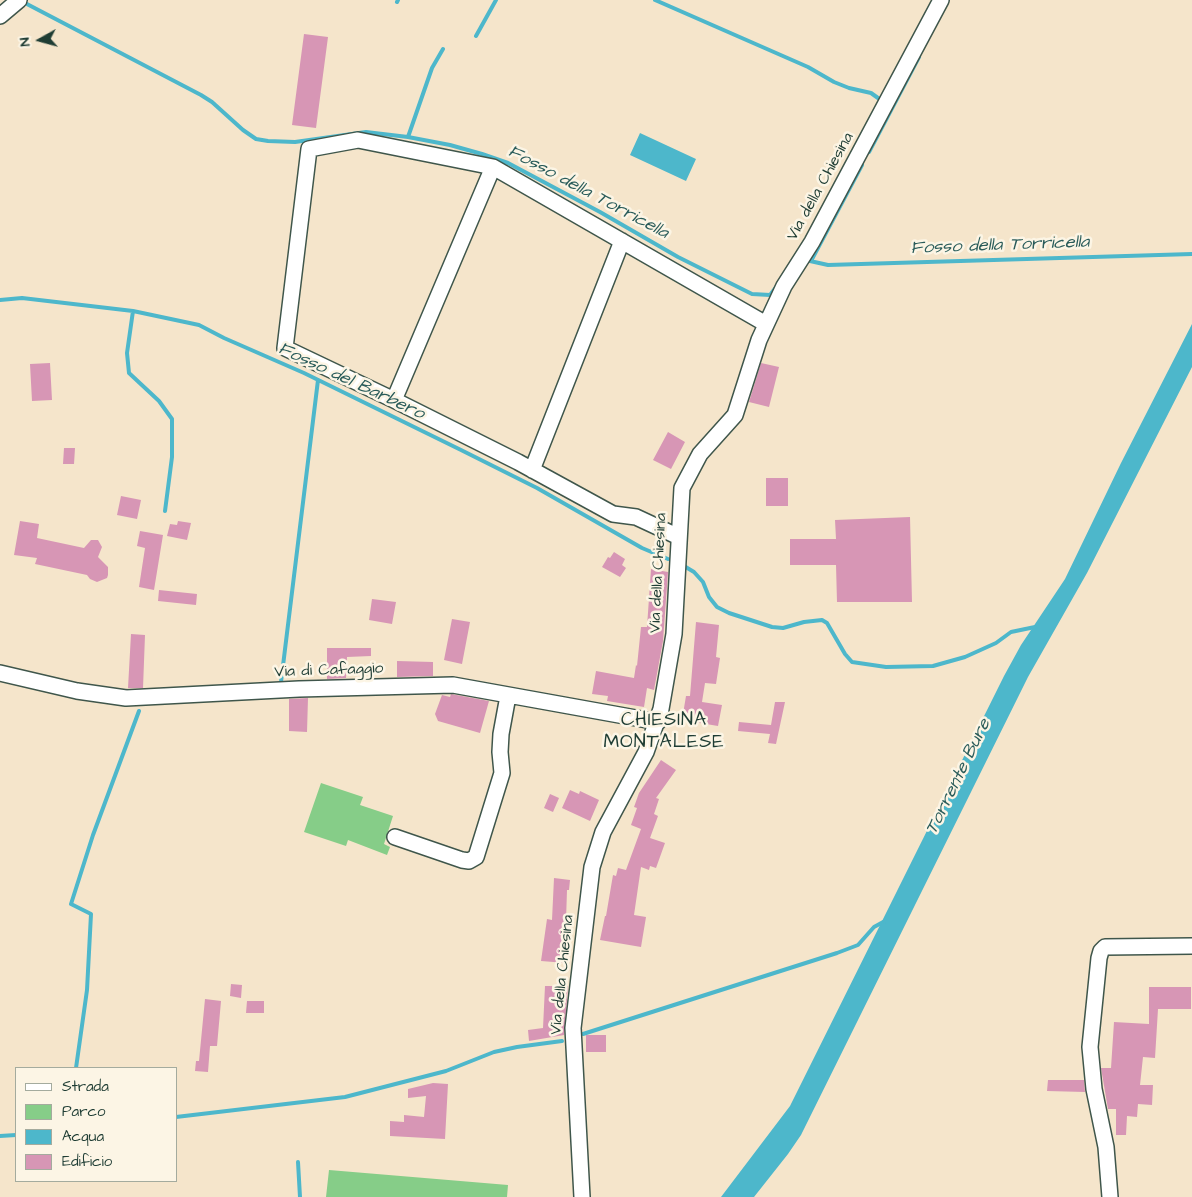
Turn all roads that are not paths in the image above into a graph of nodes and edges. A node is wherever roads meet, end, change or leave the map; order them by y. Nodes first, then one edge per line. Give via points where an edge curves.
1 (19, 0) edge
2 (941, 0) edge
3 (0, 16) edge
4 (493, 167) junction
5 (622, 241) junction
6 (766, 324) junction
7 (394, 400) junction
8 (532, 470) junction
9 (679, 538) junction
10 (0, 674) edge
11 (508, 696) junction
12 (658, 722) junction
13 (395, 837) dead end
14 (1192, 946) edge
15 (582, 1197) edge
16 (1110, 1197) edge

1 - 3 street
2 - 6 street, Via della Chiesina
4 - 5 street
4 - 7 street
4 - 7 street via 358,140 309,149 285,348
5 - 6 street
5 - 8 street
6 - 9 street, Via della Chiesina via 735,416 700,454 682,488
7 - 8 street
8 - 9 street via 613,514 636,517
9 - 12 street, Via della Chiesina via 674,634
10 - 11 street, Via di Cafaggio via 117,698 448,685
11 - 12 street, Via di Cafaggio
11 - 13 street via 501,734 502,773 476,857 470,861 462,860
12 - 15 street, Via della Chiesina via 646,752 603,832 592,867 573,1028
14 - 16 street via 1105,947 1101,951 1090,1047 1094,1089 1106,1147

